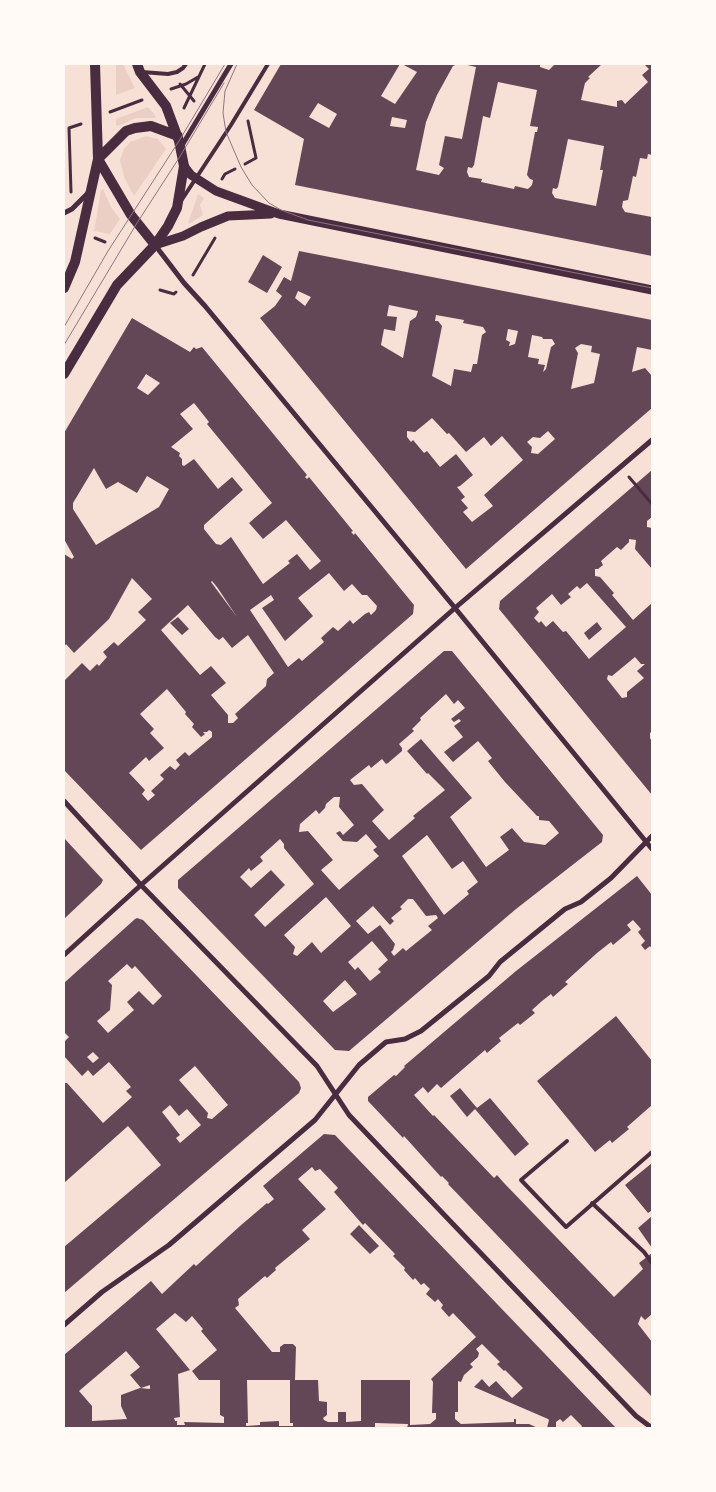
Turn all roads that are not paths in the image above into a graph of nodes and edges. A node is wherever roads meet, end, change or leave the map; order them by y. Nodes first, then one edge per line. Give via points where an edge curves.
1 (95, 64) edge
2 (186, 64) edge
3 (231, 64) edge
4 (268, 64) edge
5 (139, 68) edge
6 (178, 136) junction
7 (180, 147) junction
8 (98, 159) junction
9 (184, 166) junction
10 (196, 179) junction
11 (90, 190) junction
12 (176, 208) junction
13 (64, 213) edge
14 (279, 214) junction
15 (155, 245) junction
16 (64, 288) edge
17 (652, 290) edge
18 (64, 374) edge
19 (652, 440) edge
20 (455, 608) junction
21 (64, 801) edge
22 (652, 836) edge
23 (646, 841) junction
24 (652, 849) edge
25 (141, 885) junction
26 (64, 955) edge
27 (336, 1095) junction
28 (567, 1141) dead end
29 (652, 1152) edge
30 (592, 1203) junction
31 (652, 1263) edge
32 (64, 1325) edge
33 (652, 1428) edge

1 - 8 main road
2 - 5 lane via 177,72 168,74
3 - 7 street
4 - 10 lane
5 - 6 main road via 166,106
6 - 7 main road
6 - 8 main road via 151,126 135,128 126,131
7 - 9 main road
8 - 11 main road
8 - 15 main road via 127,209
9 - 10 street
9 - 12 main road
10 - 12 lane
10 - 14 street via 227,197
11 - 13 street
11 - 16 main road via 75,262
12 - 15 main road
14 - 15 street via 235,215
14 - 17 street
15 - 18 main road via 117,285
15 - 20 street
19 - 20 street
20 - 23 street
20 - 25 street
21 - 25 street
22 - 23 street
23 - 24 street
23 - 27 street via 611,878 581,902 565,909 420,1031 404,1039 386,1042 359,1065
25 - 26 street
25 - 27 street via 317,1066
27 - 32 street via 316,1120 169,1245 102,1292
27 - 33 street via 349,1115 636,1416
28 - 30 lane via 522,1180 566,1227
29 - 30 lane
30 - 31 lane

